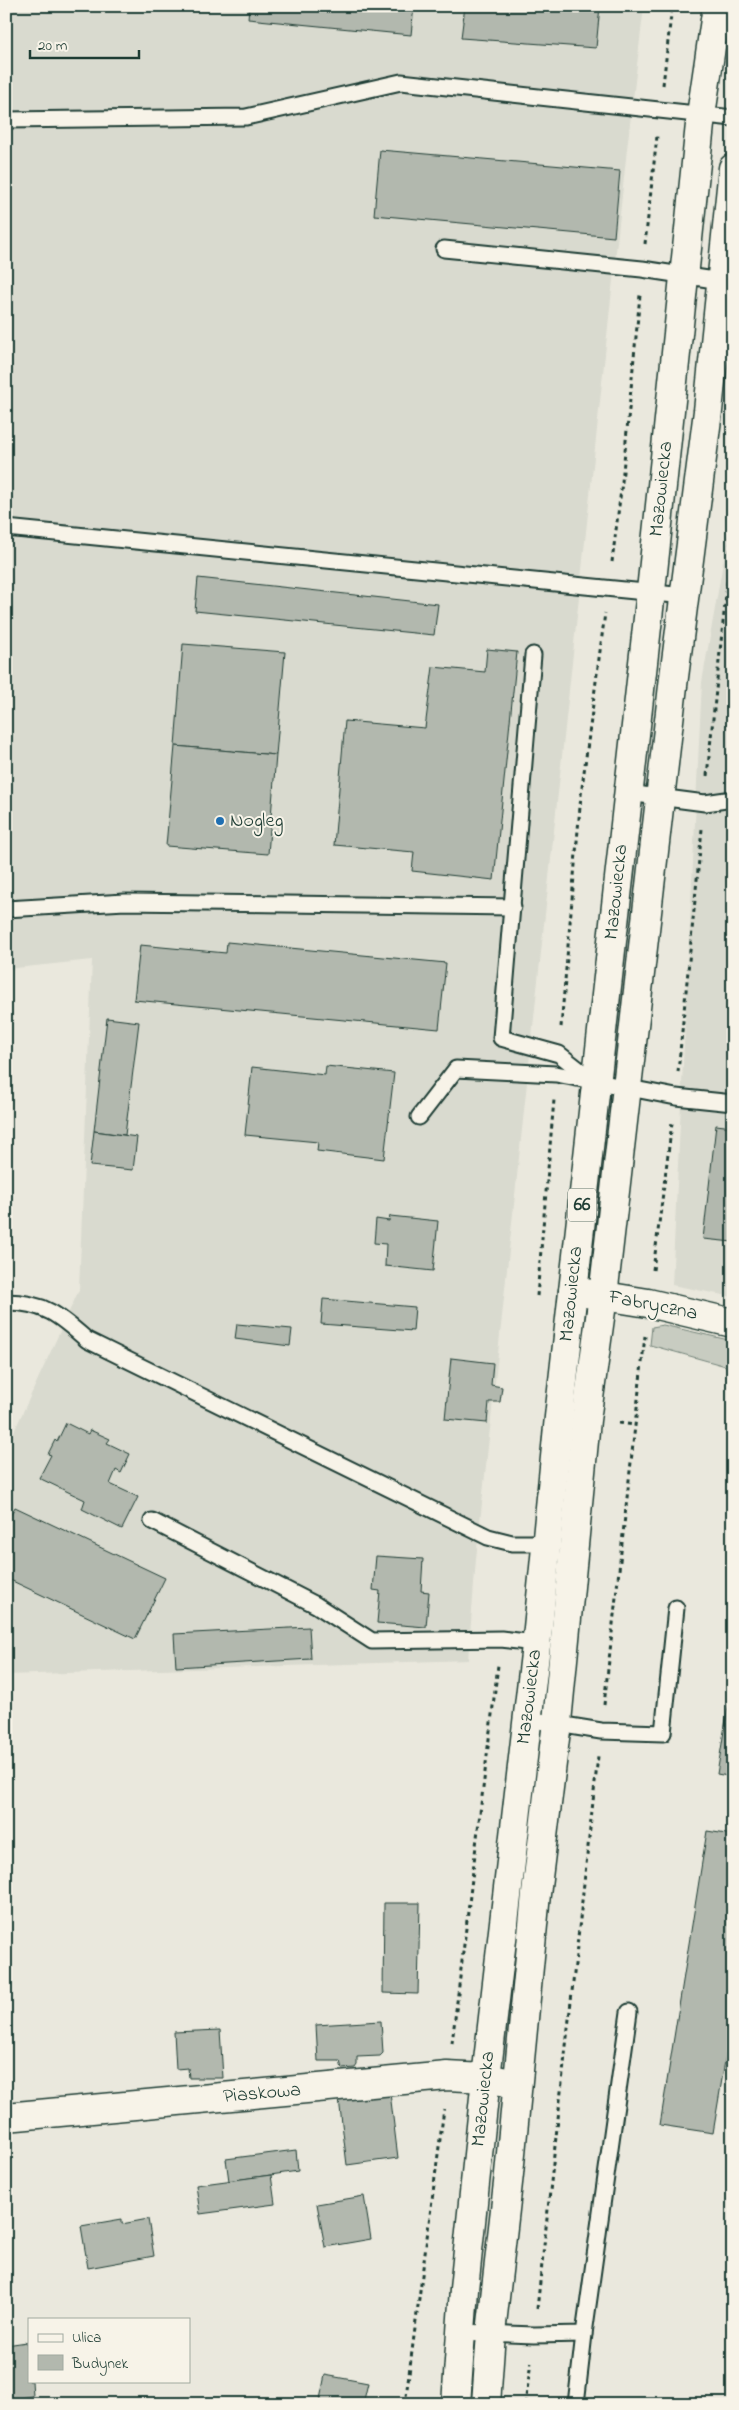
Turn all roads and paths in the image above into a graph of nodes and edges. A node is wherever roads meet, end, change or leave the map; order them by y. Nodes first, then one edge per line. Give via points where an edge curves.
1 (672, 6) edge
2 (717, 6) edge
3 (660, 111) junction
4 (701, 116) junction
5 (733, 118) edge
6 (6, 120) edge
7 (733, 168) edge
8 (444, 249) dead end
9 (642, 270) junction
10 (684, 277) junction
11 (721, 281) junction
12 (733, 527) edge
13 (6, 528) edge
14 (609, 587) junction
15 (651, 591) junction
16 (685, 596) junction
17 (534, 655) dead end
18 (628, 793) junction
19 (661, 797) junction
20 (733, 799) edge
21 (704, 803) junction
22 (512, 907) junction
23 (6, 909) edge
24 (559, 1054) junction
25 (556, 1074) junction
26 (596, 1083) junction
27 (627, 1088) junction
28 (676, 1097) junction
29 (733, 1103) edge
30 (419, 1117) dead end
31 (572, 1291) junction
32 (603, 1296) junction
33 (6, 1302) edge
34 (648, 1303) junction
35 (536, 1306) dead end
36 (733, 1323) edge
37 (152, 1521) dead end
38 (546, 1542) junction
39 (574, 1545) junction
40 (676, 1608) dead end
41 (501, 1639) junction
42 (536, 1644) junction
43 (564, 1646) junction
44 (527, 1718) junction
45 (557, 1722) junction
46 (601, 1731) junction
47 (629, 2012) dead end
48 (448, 2076) junction
49 (486, 2078) junction
50 (517, 2084) junction
51 (6, 2117) edge
52 (461, 2332) junction
53 (491, 2333) junction
54 (584, 2334) junction
55 (534, 2335) junction
56 (405, 2404) edge
57 (456, 2404) edge
58 (486, 2404) edge
59 (526, 2404) edge
60 (576, 2404) edge

1 - 3 path
2 - 4 main road, Mazowiecka / 66
3 - 4 lane
3 - 6 lane via 401,82 246,117
3 - 9 path
4 - 5 lane
4 - 10 main road, Mazowiecka / 66
7 - 11 main road, Mazowiecka / 66
8 - 9 lane
9 - 10 lane
9 - 14 path
10 - 11 lane
10 - 15 main road, Mazowiecka / 66
11 - 16 main road, Mazowiecka / 66
12 - 21 path
13 - 14 lane
14 - 15 lane
14 - 24 path via 581,795
15 - 16 lane
15 - 18 main road, Mazowiecka / 66
16 - 19 main road, Mazowiecka / 66
17 - 22 lane
18 - 19 lane
18 - 26 main road, Mazowiecka / 66
19 - 21 lane
19 - 27 main road, Mazowiecka / 66
20 - 21 lane
21 - 28 path
22 - 23 lane via 125,902
22 - 24 lane via 501,1038
24 - 26 lane
25 - 26 lane
25 - 30 lane via 456,1069
25 - 35 path
26 - 27 lane
26 - 31 main road, Mazowiecka / 66
27 - 28 lane
27 - 32 main road, Mazowiecka / 66
28 - 29 lane
28 - 34 path
31 - 32 main road, Fabryczna
31 - 38 main road, Mazowiecka / 66
32 - 34 main road, Fabryczna
32 - 39 main road, Mazowiecka / 66 via 586,1420
33 - 38 lane via 22,1302 59,1314 87,1340 488,1537 512,1543
34 - 36 main road, Fabryczna
34 - 46 path
37 - 41 lane via 316,1605 372,1641
38 - 39 lane
38 - 42 main road, Mazowiecka / 66
39 - 43 main road, Mazowiecka / 66
40 - 46 lane via 663,1733
41 - 42 lane
41 - 48 path
42 - 43 lane
42 - 44 main road, Mazowiecka / 66
43 - 45 main road, Mazowiecka / 66
44 - 45 lane
44 - 49 main road, Mazowiecka / 66
45 - 46 lane
45 - 50 main road, Mazowiecka / 66
46 - 55 path
47 - 54 lane
48 - 49 main road, Piaskowa
48 - 51 main road, Piaskowa
48 - 56 path
49 - 50 main road, Piaskowa
49 - 52 main road, Mazowiecka / 66
50 - 53 main road, Mazowiecka / 66
52 - 53 lane
52 - 57 main road, Mazowiecka / 66
53 - 55 lane
53 - 58 main road, Mazowiecka / 66
54 - 55 lane
54 - 60 lane
55 - 59 path

